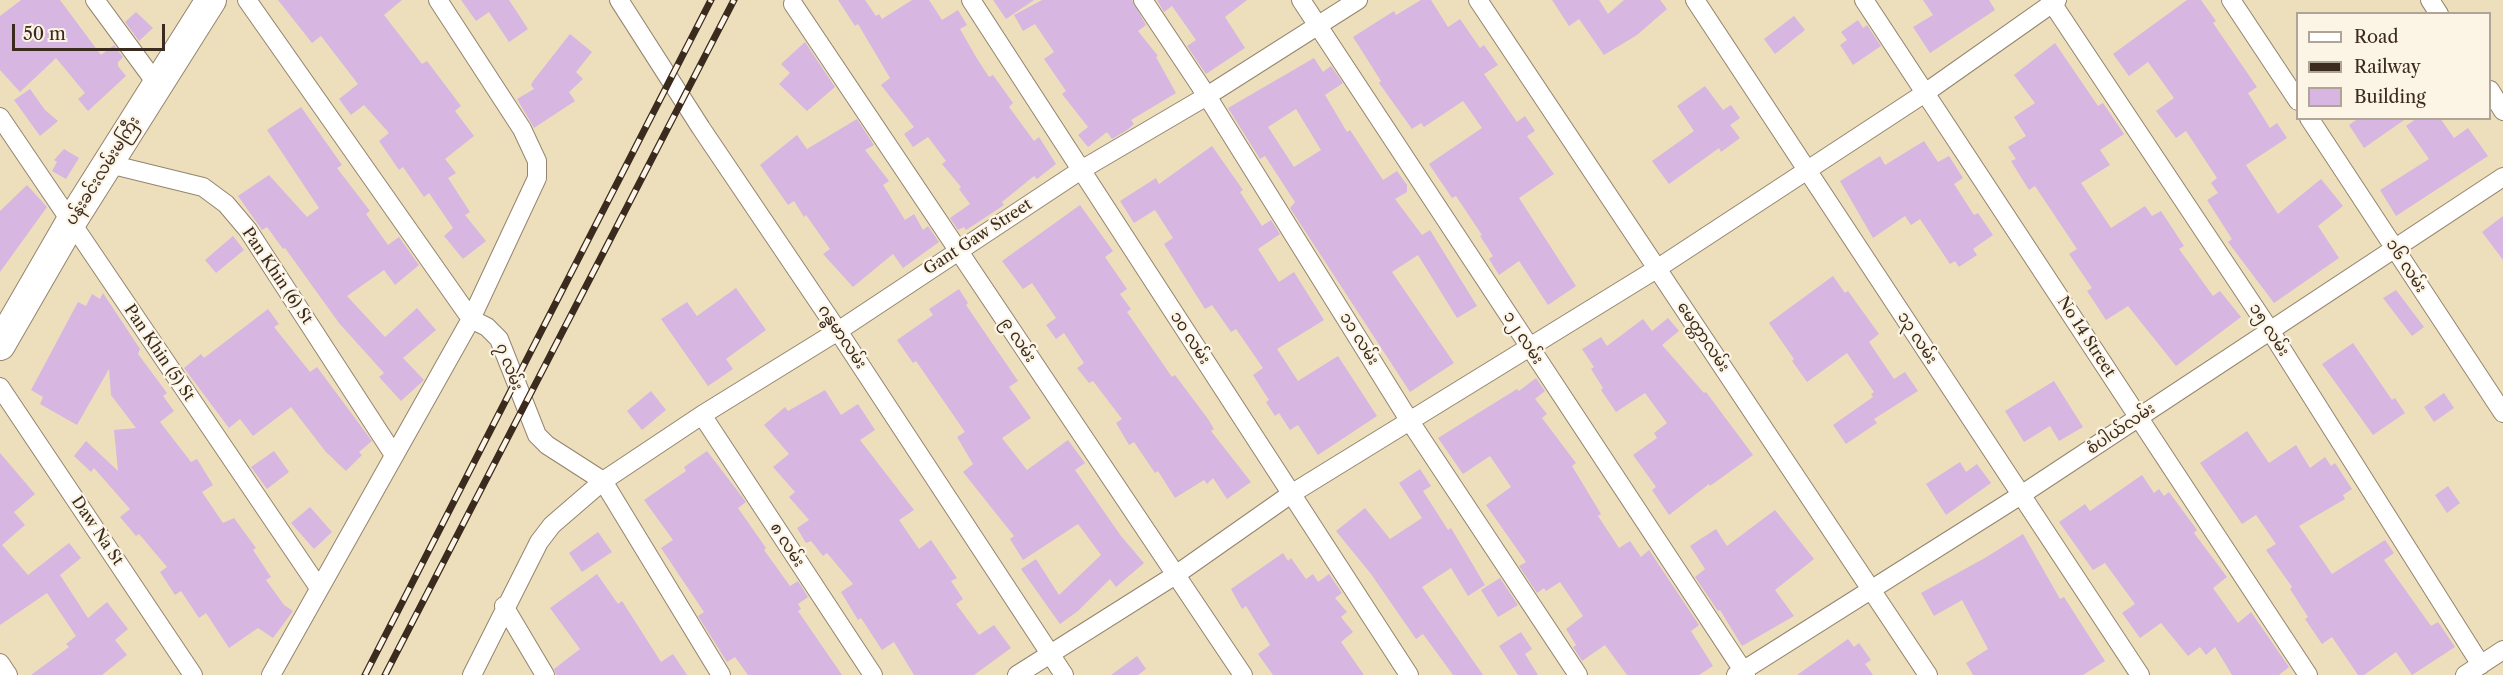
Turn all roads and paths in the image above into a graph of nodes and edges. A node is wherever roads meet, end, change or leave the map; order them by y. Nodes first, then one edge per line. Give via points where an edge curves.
1 (95, 0) edge
2 (211, 0) edge
3 (247, 0) edge
4 (438, 0) edge
5 (619, 0) edge
6 (971, 0) edge
7 (1143, 0) edge
8 (1301, 0) edge
9 (1358, 0) edge
10 (1478, 0) edge
11 (1695, 0) edge
12 (1864, 0) edge
13 (2231, 0) edge
14 (2053, 1) edge
15 (793, 4) dead end
16 (1318, 26) junction
17 (156, 83) junction
18 (2491, 92) edge
19 (1926, 93) junction
20 (1207, 96) junction
21 (2296, 98) edge
22 (2503, 111) edge
23 (0, 117) edge
24 (2310, 120) edge
25 (109, 164) junction
26 (1081, 170) junction
27 (1808, 171) junction
28 (2503, 177) edge
29 (71, 222) junction
30 (957, 250) junction
31 (2395, 250) junction
32 (1658, 268) junction
33 (471, 319) junction
34 (838, 331) junction
35 (2271, 332) junction
36 (0, 345) edge
37 (1529, 347) junction
38 (0, 387) edge
39 (2503, 412) edge
40 (702, 415) junction
41 (2139, 417) junction
42 (1409, 420) junction
43 (394, 455) junction
44 (603, 481) junction
45 (1291, 494) junction
46 (2021, 495) junction
47 (1177, 574) junction
48 (319, 588) junction
49 (1872, 591) junction
50 (504, 606) junction
51 (2503, 650) edge
52 (1050, 654) junction
53 (0, 663) edge
54 (2481, 665) junction
55 (1742, 673) edge
56 (8, 675) edge
57 (193, 675) edge
58 (271, 675) edge
59 (472, 675) edge
60 (545, 675) edge
61 (721, 675) edge
62 (873, 675) edge
63 (1017, 675) edge
64 (1064, 675) edge
65 (1243, 675) edge
66 (1409, 675) edge
67 (1578, 675) edge
68 (1928, 675) edge
69 (2140, 675) edge
70 (2308, 675) edge
71 (2465, 675) edge

1 - 17 street
2 - 17 main road, ပန်းခင်းလမ်းမကြီး
3 - 33 street, ၇ လမ်း
4 - 33 street via 522,129 537,161 537,178
5 - 34 street, ဂန္ဓမာလမ်း
6 - 26 street, ၁၀ လမ်း
7 - 20 street, ၁၁ လမ်း
8 - 16 street, ၁၂ လမ်း
9 - 16 street, Gant Gaw Street
10 - 32 street, မေတ္တာလမ်း
11 - 27 street, ၁၃ လမ်း
12 - 19 street, No 14 Street
13 - 21 street
14 - 19 street
14 - 35 street, ၁၅ လမ်း
15 - 30 street, ၉ လမ်း
16 - 20 street, Gant Gaw Street
16 - 37 street, ၁၂ လမ်း
17 - 25 main road, ပန်းခင်းလမ်းမကြီး
18 - 22 street
19 - 27 street
19 - 41 street, No 14 Street
20 - 26 street, Gant Gaw Street
20 - 42 street, ၁၁ လမ်း
23 - 29 street, Pan Khin (5) St
24 - 31 street, ၁၆ လမ်း
25 - 29 main road, ပန်းခင်းလမ်းမကြီး
25 - 43 street, Pan Khin (6) St via 203,187 226,204 248,230
26 - 30 street, Gant Gaw Street
26 - 45 street, ၁၀ လမ်း
27 - 32 street
27 - 46 street, ၁၃ လမ်း
28 - 31 street, စံပါယ်လမ်း
29 - 36 main road, ပန်းခင်းလမ်းမကြီး
29 - 48 street, Pan Khin (5) St
30 - 34 street, Gant Gaw Street
30 - 47 street, ၉ လမ်း
31 - 35 street, စံပါယ်လမ်း
31 - 39 street, ၁၆ လမ်း
32 - 37 street
32 - 49 street, မေတ္တာလမ်း
33 - 43 street
33 - 44 street, ၇ လမ်း via 499,339 537,435
34 - 40 street, Gant Gaw Street
34 - 52 street, ဂန္ဓမာလမ်း
35 - 41 street, စံပါယ်လမ်း
35 - 54 street, ၁၅ လမ်း
37 - 42 street
37 - 55 street, ၁၂ လမ်း
38 - 57 street, Daw Na St
40 - 44 street, Gant Gaw Street
40 - 62 street, ၈ လမ်း
41 - 46 street, စံပါယ်လမ်း
41 - 70 street, No 14 Street
42 - 45 street
42 - 67 street, ၁၁ လမ်း
43 - 48 street
44 - 50 street, Gant Gaw Street via 552,525
44 - 61 street, ၇ လမ်း
45 - 47 street
45 - 66 street, ၁၀ လမ်း
46 - 49 street, စံပါယ်လမ်း
46 - 69 street, ၁၃ လမ်း
47 - 52 street
47 - 65 street, ၉ လမ်း
48 - 58 street
49 - 55 street, စံပါယ်လမ်း
49 - 68 street, မေတ္တာလမ်း
50 - 59 street, Gant Gaw Street
50 - 60 street
51 - 54 street
52 - 63 street
52 - 64 street, ဂန္ဓမာလမ်း
53 - 56 street
54 - 71 street

